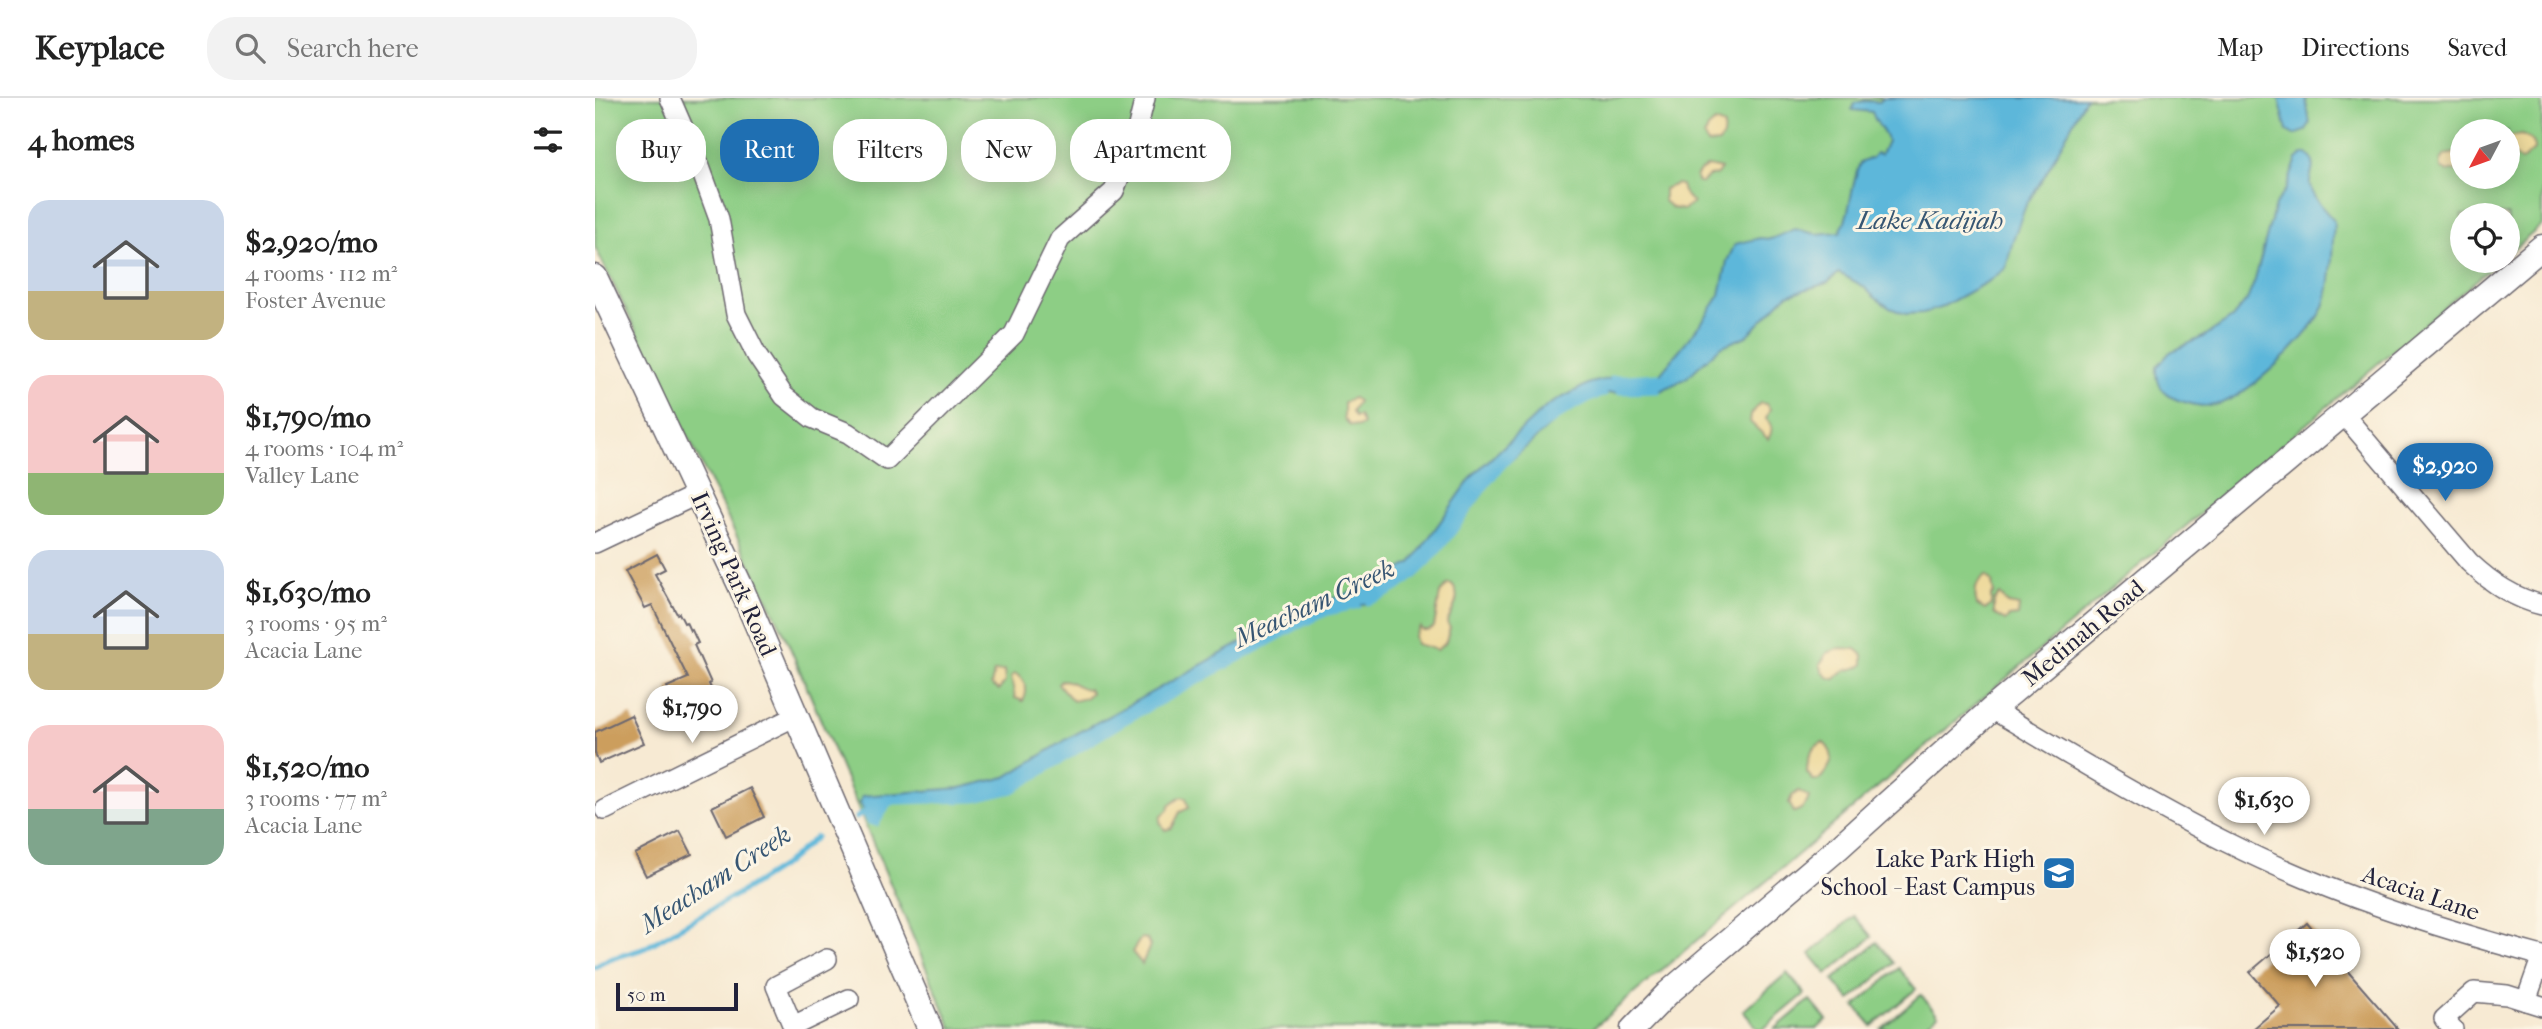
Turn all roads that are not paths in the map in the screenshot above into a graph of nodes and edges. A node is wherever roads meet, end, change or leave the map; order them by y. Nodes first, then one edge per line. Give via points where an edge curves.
1 (670, 98) edge
2 (1145, 98) edge
3 (2542, 247) edge
4 (595, 277) edge
5 (2344, 415) junction
6 (698, 494) junction
7 (595, 543) edge
8 (2542, 605) edge
9 (1992, 709) junction
10 (796, 716) junction
11 (605, 810) dead end
12 (2542, 956) edge
13 (827, 959) dead end
14 (849, 999) dead end
15 (2534, 1003) edge
16 (793, 1028) edge
17 (930, 1029) edge
18 (1633, 1029) edge
19 (2453, 1029) edge

1 - 2 street via 719,219 736,314 757,356 785,396 812,418 848,433 887,460 1014,334 1060,239 1114,191
3 - 5 main road, Medinah Road
4 - 6 main road, Irving Park Road
5 - 8 street via 2469,562 2493,584
5 - 9 main road, Medinah Road
6 - 7 street
6 - 10 main road, Irving Park Road
9 - 12 street, Acacia Lane via 2229,844 2390,911
9 - 18 main road, Medinah Road via 1668,993
10 - 11 street
10 - 17 main road, Irving Park Road
12 - 15 street
13 - 16 street via 776,986
14 - 16 street
15 - 19 street via 2474,992 2444,1019

